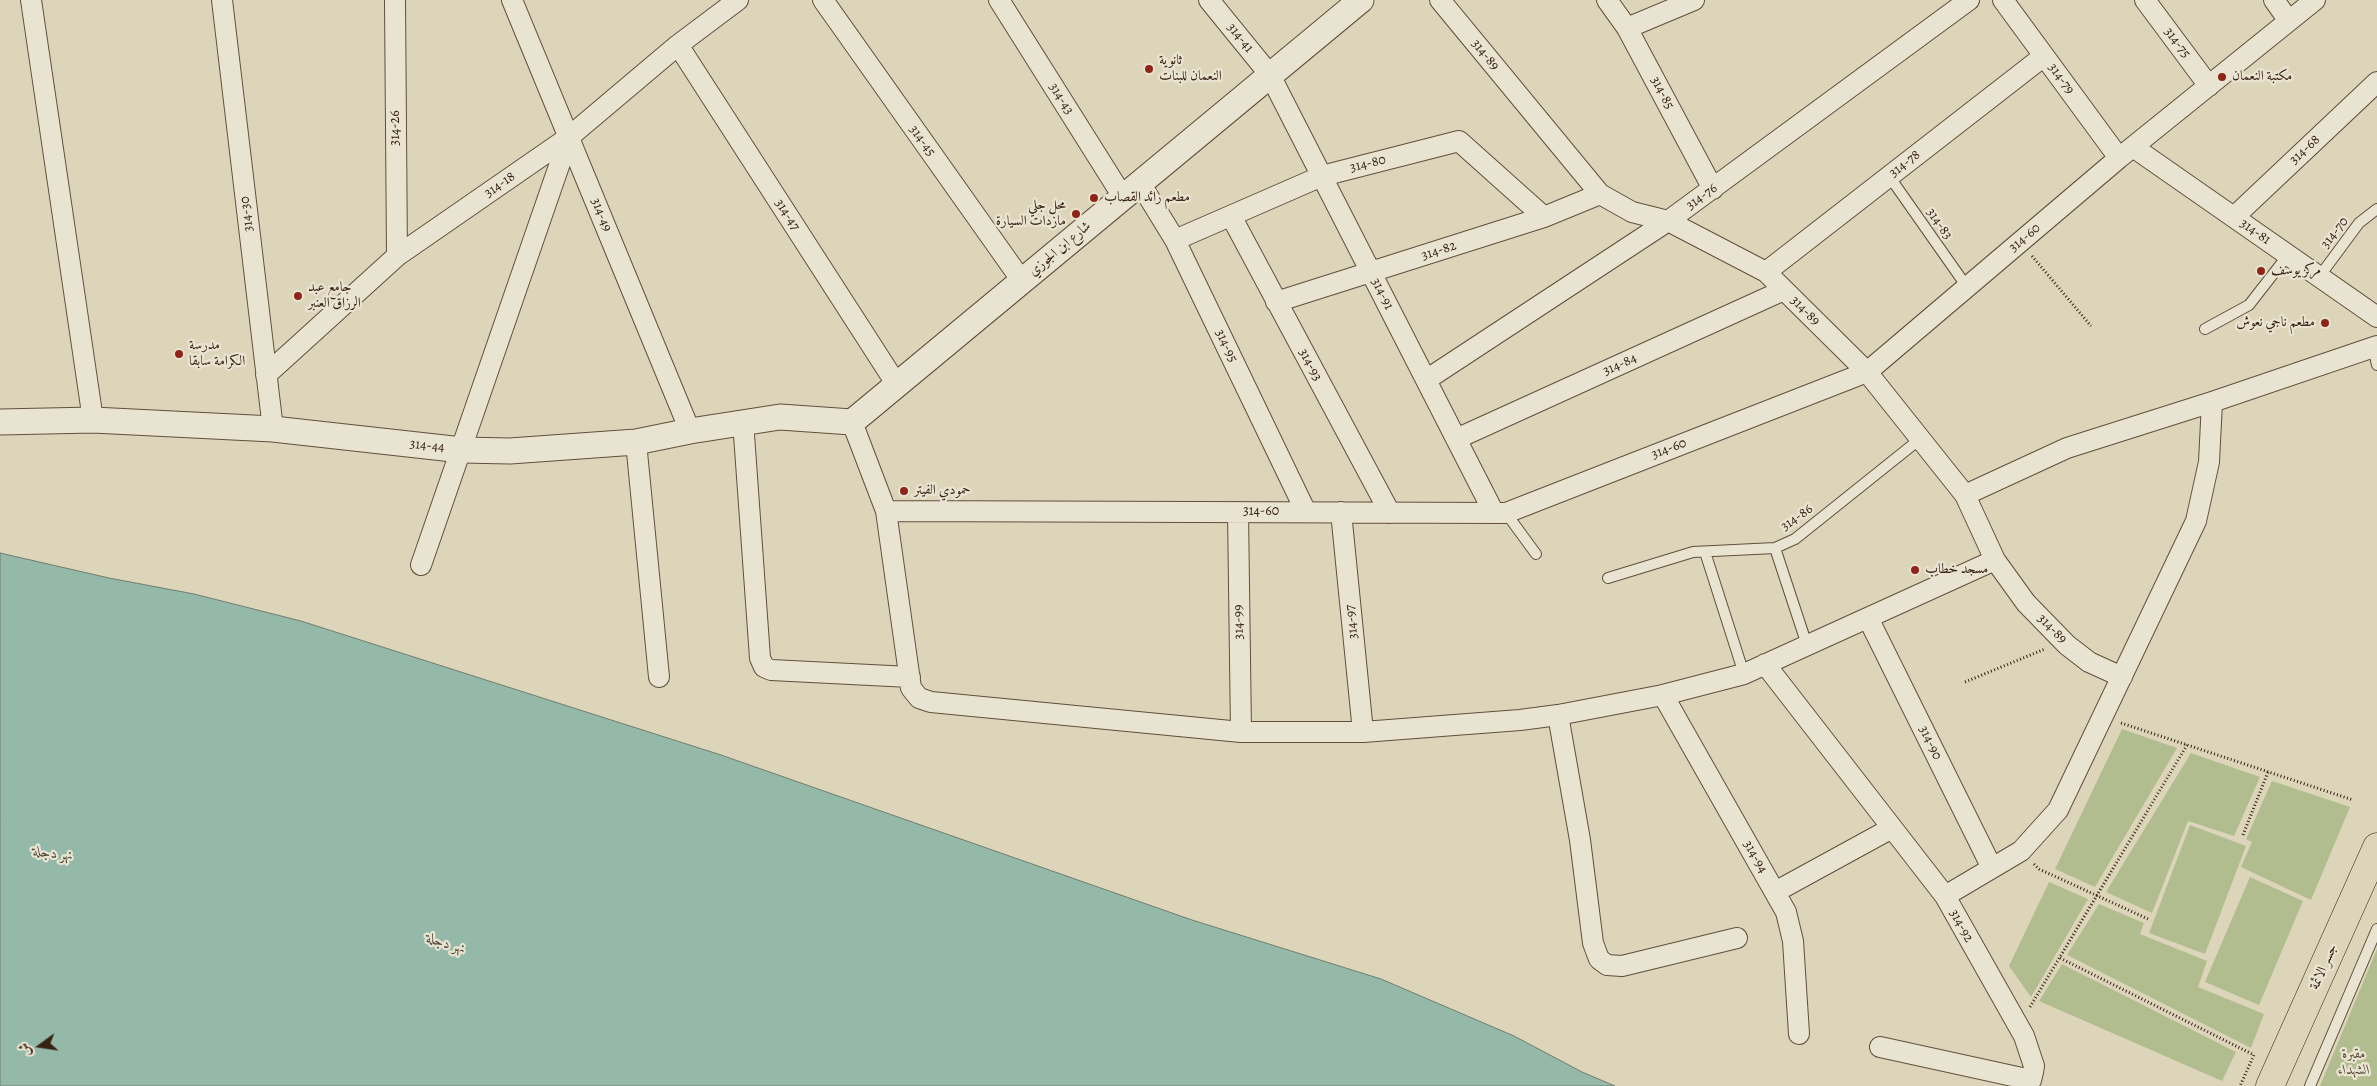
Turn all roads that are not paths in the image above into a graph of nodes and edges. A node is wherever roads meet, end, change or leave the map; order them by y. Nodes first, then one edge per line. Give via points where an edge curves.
1 (31, 0) edge
2 (222, 0) edge
3 (395, 0) edge
4 (512, 0) edge
5 (738, 0) edge
6 (823, 0) edge
7 (999, 0) edge
8 (1209, 0) edge
9 (1361, 0) edge
10 (1440, 0) edge
11 (1607, 0) edge
12 (1694, 0) edge
13 (1969, 0) edge
14 (2003, 0) edge
15 (2145, 0) edge
16 (2274, 0) edge
17 (2285, 0) edge
18 (2316, 0) edge
19 (2289, 21) junction
20 (1627, 28) junction
21 (678, 44) junction
22 (2044, 56) junction
23 (1270, 75) junction
24 (2377, 82) edge
25 (2208, 86) junction
26 (570, 137) junction
27 (2126, 153) junction
28 (1322, 176) junction
29 (1889, 176) junction
30 (1713, 188) junction
31 (1131, 190) junction
32 (1600, 194) junction
33 (2377, 208) edge
34 (1231, 216) junction
35 (1544, 217) junction
36 (2234, 217) junction
37 (1668, 222) junction
38 (1176, 240) junction
39 (2288, 255) junction
40 (397, 256) junction
41 (1766, 272) junction
42 (1371, 273) junction
43 (2319, 277) junction
44 (1022, 281) junction
45 (1968, 287) junction
46 (1784, 290) junction
47 (1276, 302) junction
48 (2377, 317) edge
49 (2205, 329) dead end
50 (2376, 353) edge
51 (1867, 372) junction
52 (266, 375) junction
53 (1426, 380) junction
54 (896, 385) junction
55 (2212, 402) junction
56 (93, 420) junction
57 (743, 421) junction
58 (0, 422) edge
59 (852, 422) junction
60 (273, 429) junction
61 (690, 431) junction
62 (1920, 439) junction
63 (1456, 440) junction
64 (636, 442) junction
65 (462, 450) junction
66 (1965, 495) junction
67 (886, 511) junction
68 (1238, 512) junction
69 (1306, 512) junction
70 (1341, 512) junction
71 (1390, 513) junction
72 (1500, 513) junction
73 (1775, 548) junction
74 (1705, 552) junction
75 (1536, 554) dead end
76 (1995, 560) junction
77 (421, 565) dead end
78 (1608, 578) dead end
79 (1868, 618) junction
80 (1807, 645) junction
81 (1765, 664) junction
82 (1744, 674) junction
83 (659, 677) dead end
84 (910, 677) junction
85 (2122, 677) junction
86 (1663, 695) junction
87 (1558, 715) junction
88 (1241, 732) junction
89 (1363, 732) junction
90 (1892, 828) junction
91 (2377, 847) edge
92 (1992, 868) junction
93 (1775, 892) junction
94 (1945, 896) junction
95 (2377, 929) edge
96 (1737, 938) dead end
97 (1799, 1034) dead end
98 (1880, 1047) dead end
99 (2270, 1086) edge
100 (2310, 1086) edge

1 - 56 street
2 - 52 street, 314-30
3 - 40 street, 314-26
4 - 26 street, 314-49
5 - 21 street, 314-18
6 - 44 street, 314-45
7 - 31 street, 314-43
8 - 23 street, 314-41
9 - 23 street, شارع ابن الجوزي
10 - 32 street, 314-89
11 - 20 street, 314-85
12 - 20 street
13 - 30 street, 314-76
14 - 22 street, 314-79
15 - 25 street, 314-75
16 - 19 street
17 - 19 lane
18 - 19 street, 314-60
19 - 25 street, 314-60
20 - 30 street, 314-85
21 - 26 street, 314-18
21 - 54 street, 314-47
22 - 27 street, 314-79
22 - 29 street, 314-78
23 - 28 street, 314-91
23 - 31 street, شارع ابن الجوزي
24 - 36 street, 314-68
25 - 27 street, 314-60
26 - 40 street, 314-18
26 - 61 street, 314-49
26 - 65 street
27 - 36 street, 314-81
27 - 45 street, 314-60
28 - 34 street, 314-80
28 - 35 street, 314-80 via 1459,141
28 - 42 street, 314-91
29 - 41 street, 314-78
29 - 45 lane, 314-83
30 - 37 street, 314-76
31 - 38 street, 314-95
31 - 44 street, شارع ابن الجوزي
32 - 35 street, 314-82
32 - 37 street, 314-89 via 1632,212
33 - 43 lane, 314-70 via 2360,223
34 - 38 street, 314-80
34 - 47 street, 314-93
35 - 42 street, 314-82
36 - 39 street, 314-81
37 - 41 street, 314-89
37 - 53 street, 314-76
38 - 69 street, 314-95
39 - 43 street, 314-81
39 - 49 lane via 2249,305
40 - 52 street, 314-18
41 - 46 street, 314-89
42 - 47 street, 314-82
42 - 53 street, 314-91
43 - 48 street, 314-81
44 - 54 street, شارع ابن الجوزي
45 - 51 street, 314-60
46 - 51 street, 314-89
46 - 63 street, 314-84
47 - 71 street, 314-93
50 - 55 street
51 - 62 street, 314-89
51 - 72 street, 314-60
52 - 60 street, 314-30
53 - 63 street, 314-91
54 - 59 street, شارع ابن الجوزي
55 - 66 street via 2067,448
55 - 85 street via 2209,462 2196,521
56 - 58 street, 314-44
56 - 60 street, 314-44
57 - 59 street, 314-44 via 780,417
57 - 61 street, 314-44
57 - 84 street via 760,658 764,667 771,670
59 - 67 street
60 - 65 street, 314-44
61 - 64 street, 314-44
62 - 66 street, 314-89
62 - 73 lane, 314-86 via 1795,539
63 - 72 street, 314-91
64 - 65 street, 314-44 via 510,451
64 - 83 street
65 - 77 street
66 - 76 street, 314-89
67 - 68 street, 314-60
67 - 84 street
68 - 69 street, 314-60
68 - 88 street, 314-99
69 - 70 street, 314-60
70 - 71 street, 314-60
70 - 89 street, 314-97
71 - 72 street, 314-60
72 - 75 lane
73 - 74 lane, 314-86
73 - 80 lane
74 - 78 lane, 314-86 via 1693,552
74 - 82 lane
76 - 79 street
76 - 85 street, 314-89 via 2026,603 2064,641 2089,662
79 - 80 street
79 - 92 street, 314-90
80 - 81 street
81 - 82 street
81 - 90 street, 314-92
82 - 86 street
84 - 88 street via 919,698 931,702
85 - 92 street via 2058,810 2021,851
86 - 87 street
86 - 93 street, 314-94
87 - 89 street
87 - 96 street via 1580,840 1593,943 1599,959 1607,965 1622,966
88 - 89 street
90 - 93 street
90 - 94 street, 314-92
91 - 99 main road, جسر الائمة
92 - 94 street
93 - 97 street, 314-94 via 1791,924
94 - 98 street, 314-92 via 2024,1036 2034,1066 2030,1080
95 - 100 lane

